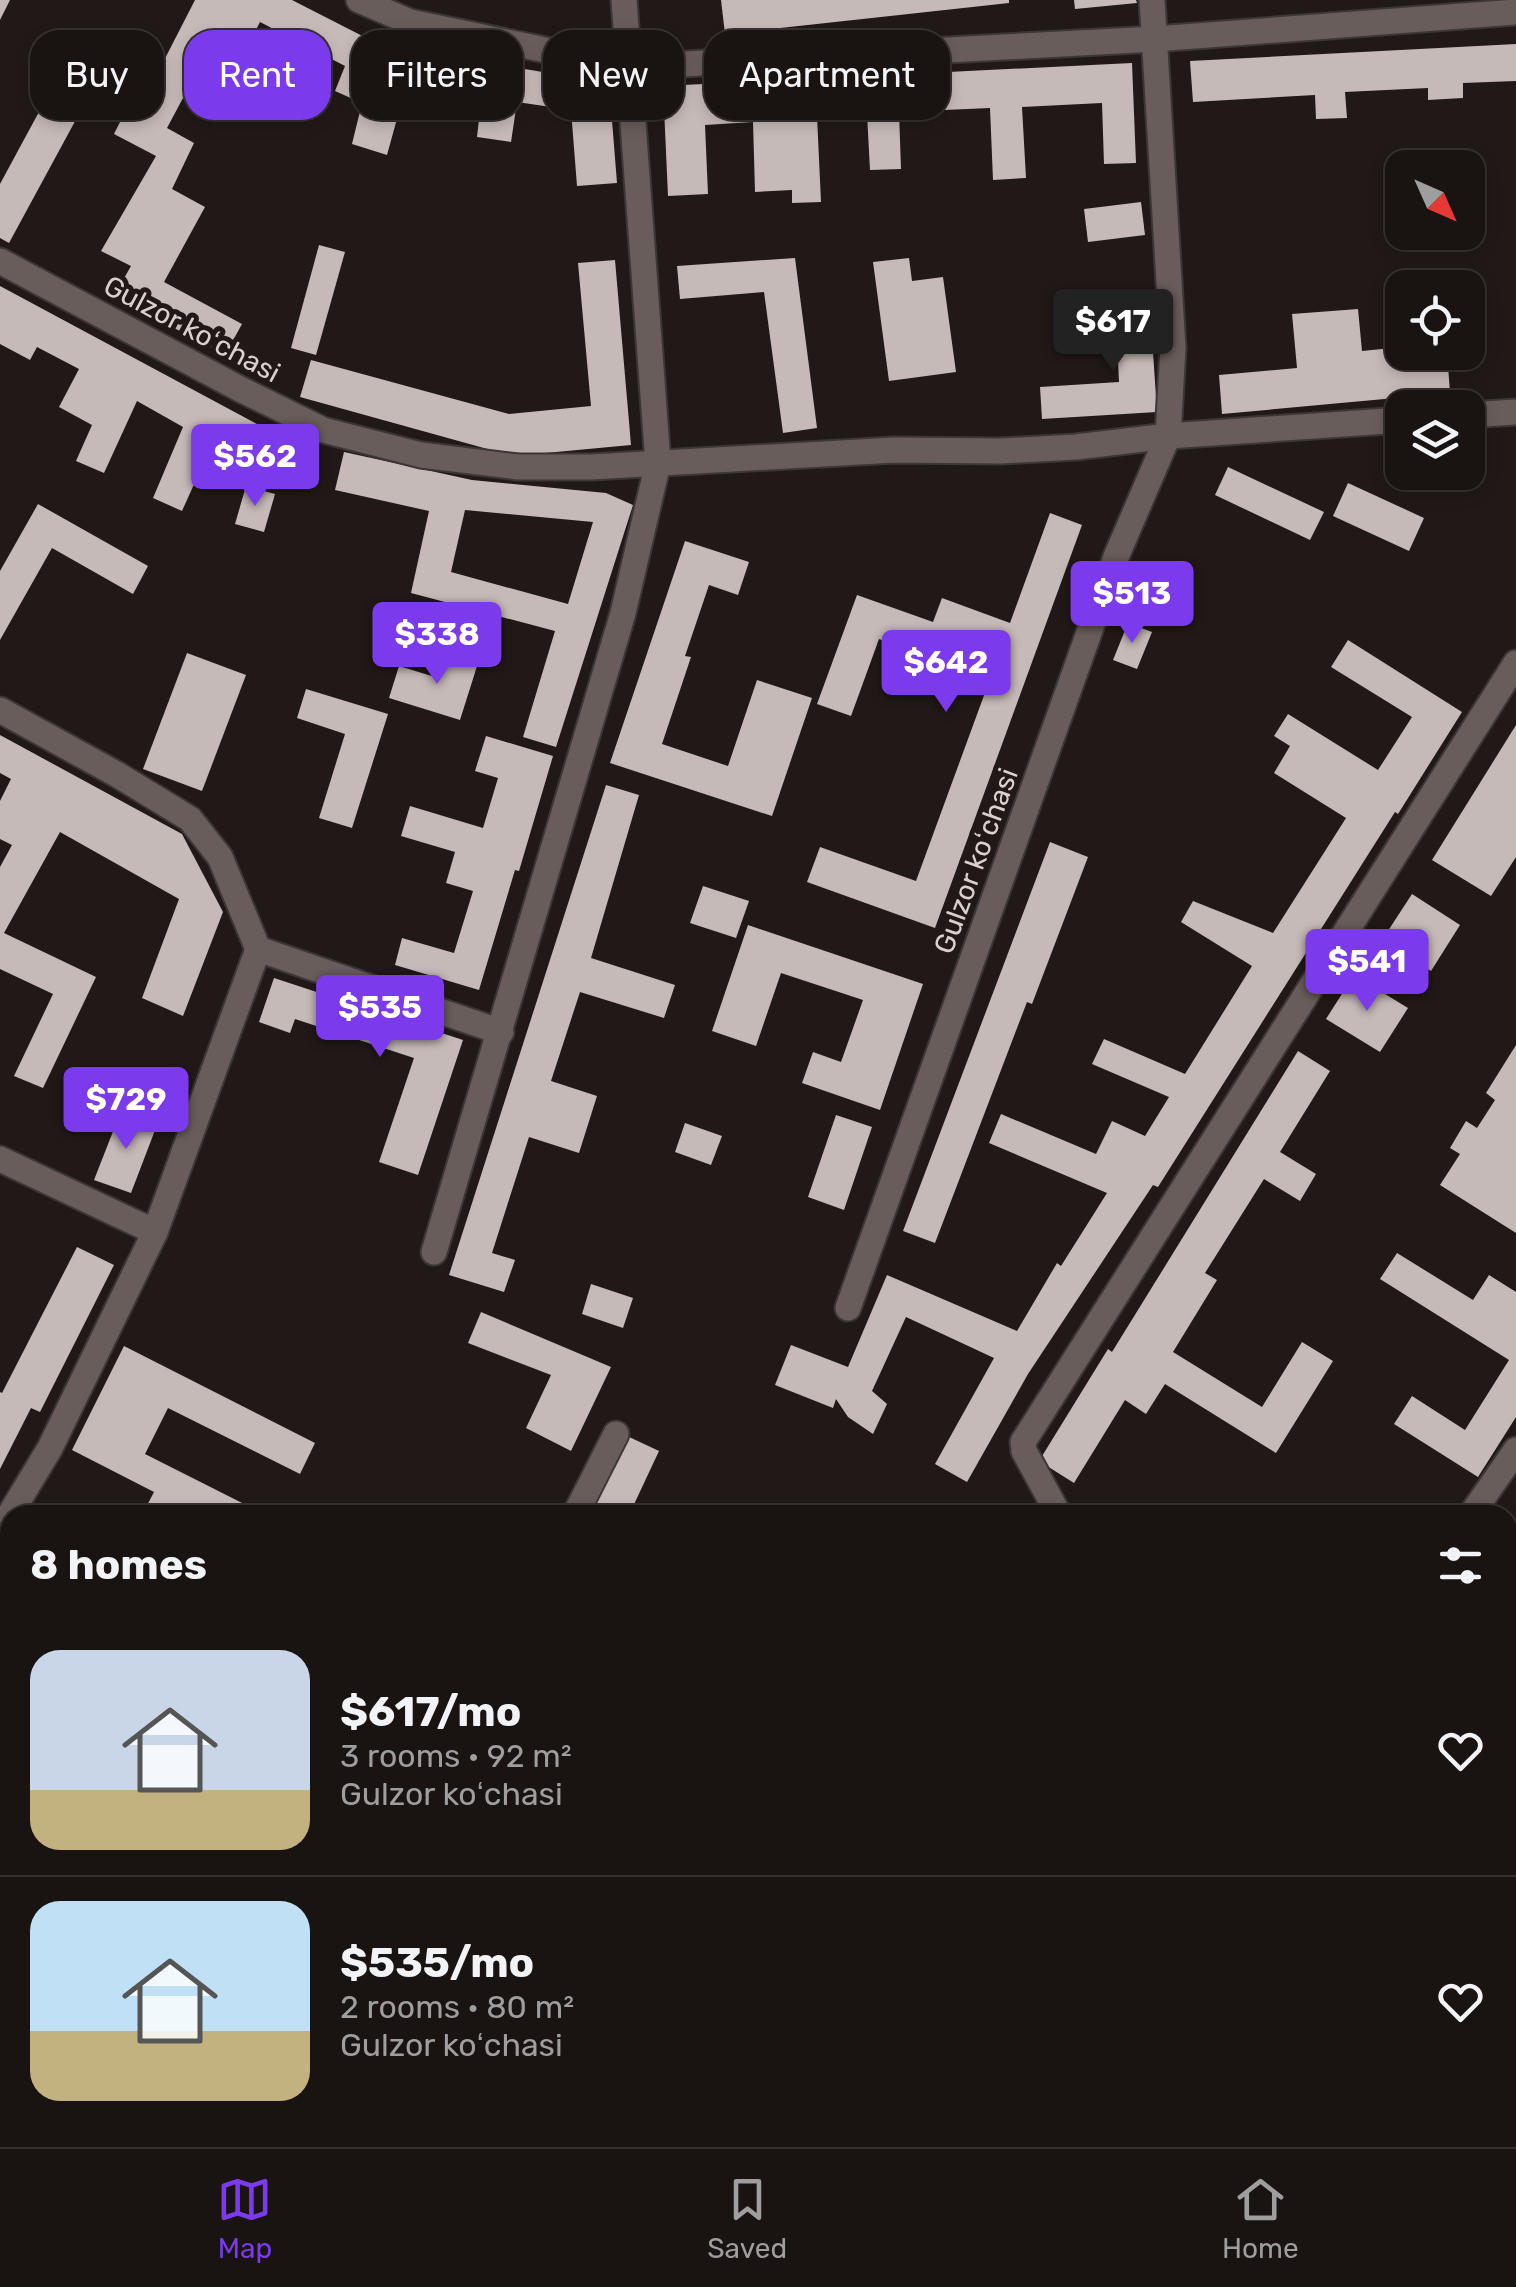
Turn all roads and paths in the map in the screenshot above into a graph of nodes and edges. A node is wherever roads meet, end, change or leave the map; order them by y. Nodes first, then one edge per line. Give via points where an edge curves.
1 (359, 0) edge
2 (624, 0) edge
3 (1152, 0) edge
4 (1516, 12) edge
5 (626, 30) edge
6 (1155, 39) junction
7 (543, 49) edge
8 (684, 63) edge
9 (632, 120) edge
10 (0, 261) edge
11 (1516, 412) edge
12 (1485, 414) edge
13 (1385, 421) edge
14 (1168, 436) junction
15 (658, 463) junction
16 (1516, 663) edge
17 (0, 710) edge
18 (258, 949) junction
19 (501, 1032) junction
20 (0, 1158) edge
21 (155, 1232) junction
22 (434, 1252) dead end
23 (848, 1308) dead end
24 (616, 1434) dead end
25 (1516, 1450) edge
26 (16, 1505) edge
27 (580, 1505) edge
28 (1054, 1505) edge
29 (1478, 1505) edge

1 - 7 street via 410,22
2 - 5 street
3 - 6 street, Gulzor koʻchasi
4 - 6 street
6 - 8 street
6 - 14 street, Gulzor koʻchasi via 1173,348
9 - 15 street
10 - 15 street, Gulzor koʻchasi via 323,430 420,455 518,467
11 - 12 street
13 - 14 street, Gulzor koʻchasi
14 - 15 street, Gulzor koʻchasi via 1001,451
14 - 23 street, Gulzor koʻchasi via 1116,557
15 - 19 street via 623,613
16 - 28 street via 1024,1442
17 - 18 street via 190,819 220,858
18 - 19 street
18 - 21 street
19 - 22 street
20 - 21 street
21 - 26 street
24 - 27 street
25 - 29 street

